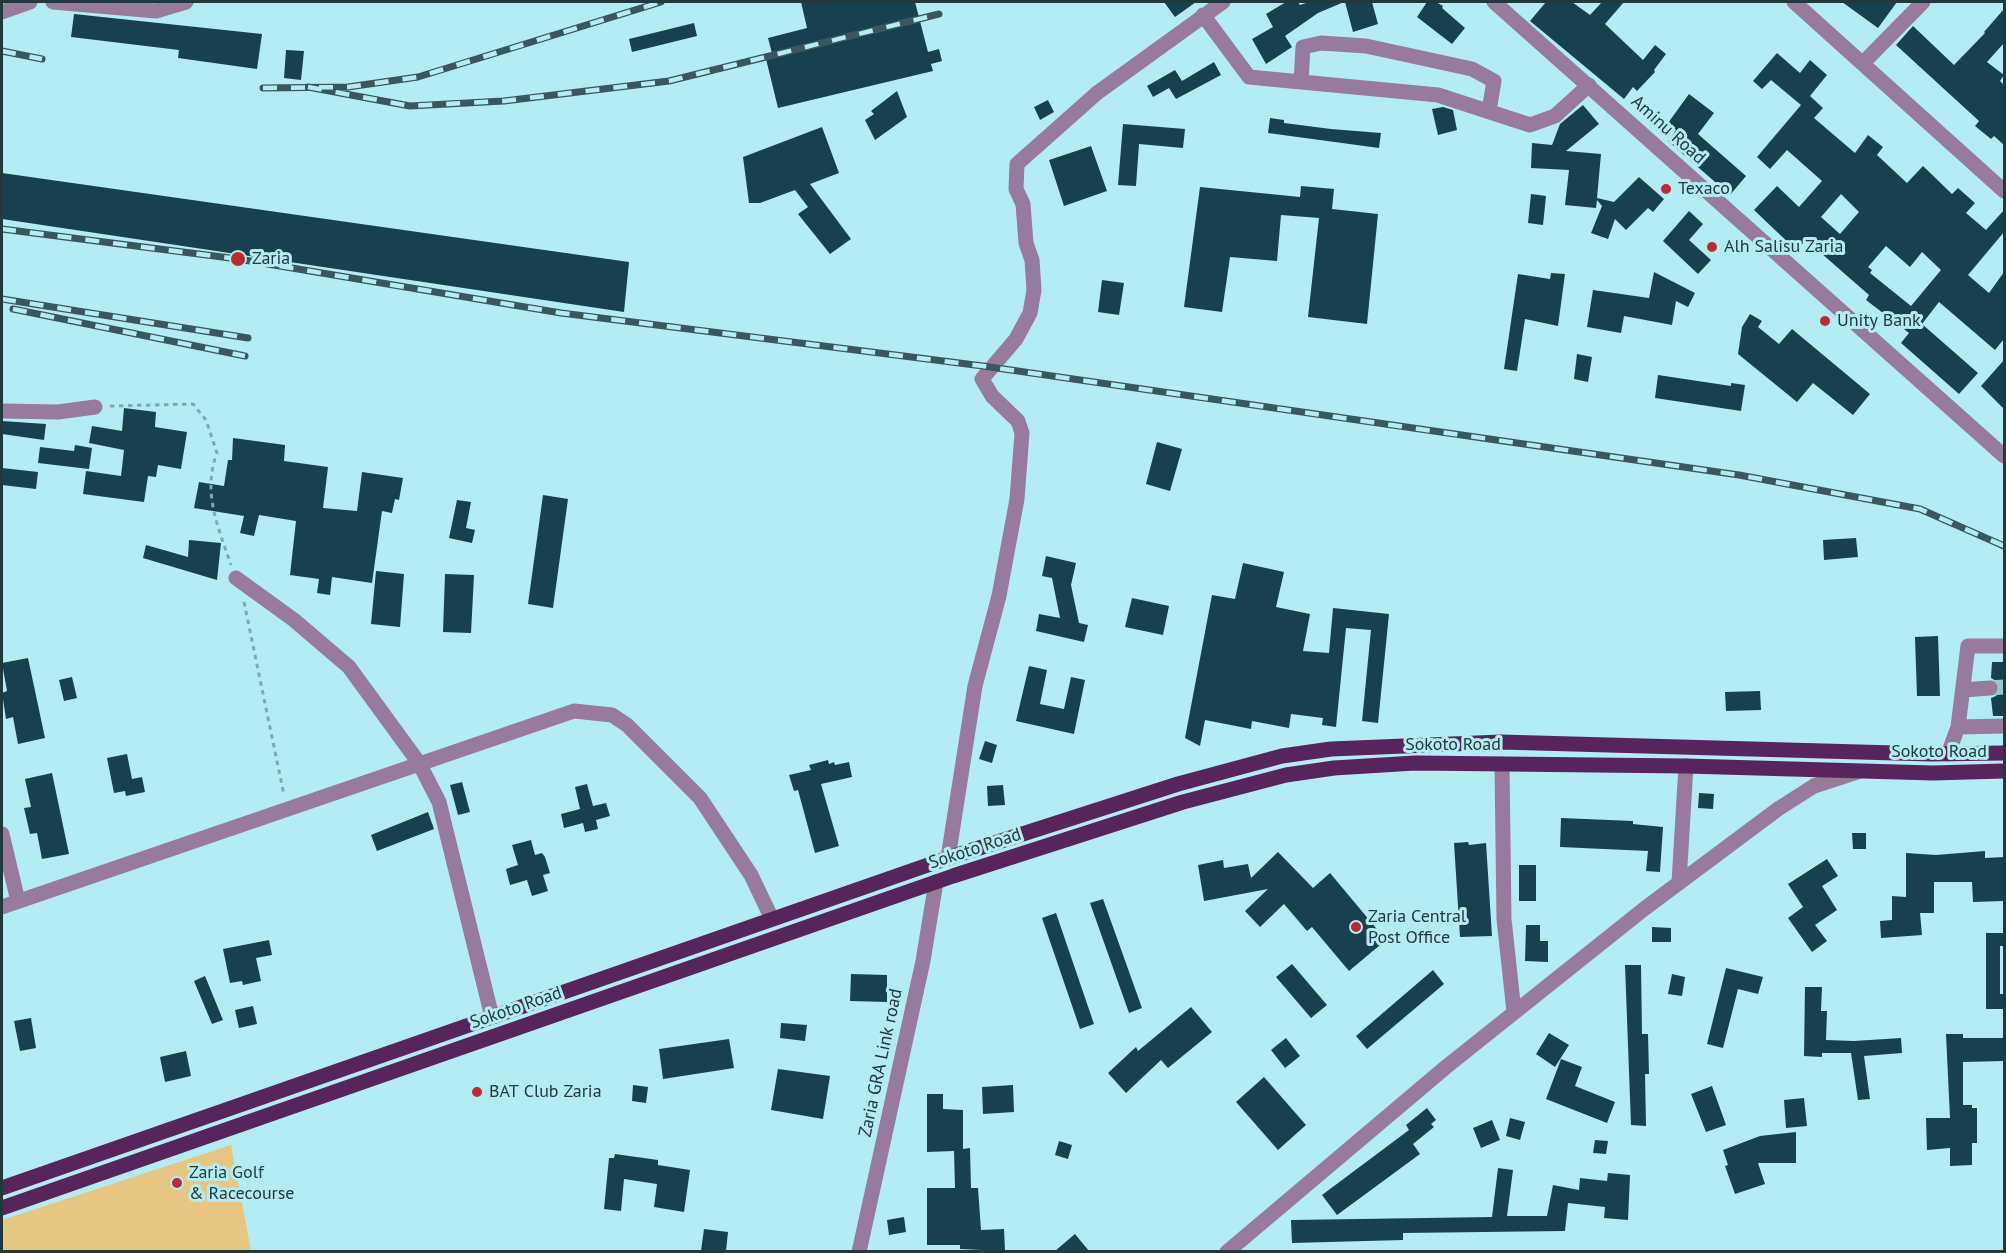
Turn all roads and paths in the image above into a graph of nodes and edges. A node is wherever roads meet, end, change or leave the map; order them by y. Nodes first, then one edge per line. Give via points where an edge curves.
1 (30, 2) edge
2 (52, 2) edge
3 (186, 2) edge
4 (1223, 2) edge
5 (1494, 2) edge
6 (1794, 2) edge
7 (1923, 2) edge
8 (2, 12) edge
9 (1203, 15) junction
10 (1863, 63) junction
11 (1301, 82) junction
12 (1588, 85) junction
13 (1489, 111) junction
14 (2004, 191) edge
15 (95, 407) joint
16 (2, 411) edge
17 (2004, 456) edge
18 (236, 578) junction
19 (2004, 646) edge
20 (1990, 688) tunnel mouth
21 (1963, 690) junction
22 (2004, 726) edge
23 (1958, 727) junction
24 (2004, 753) edge
25 (1948, 754) junction
26 (419, 764) junction
27 (1502, 764) junction
28 (1686, 766) junction
29 (1860, 771) junction
30 (2004, 771) edge
31 (287, 809) junction
32 (2, 834) edge
33 (948, 858) junction
34 (936, 882) junction
35 (1679, 882) junction
36 (18, 901) junction
37 (2, 907) edge
38 (772, 919) junction
39 (1514, 1012) junction
40 (492, 1017) junction
41 (2, 1188) edge
42 (2, 1208) edge
43 (859, 1251) edge
44 (1227, 1251) edge

1 - 8 street
2 - 3 street via 156,11
4 - 9 street
5 - 12 street, Aminu Road
6 - 10 street
7 - 10 street
9 - 11 street via 1249,77
9 - 33 street via 1097,93 1017,164 1016,189 1023,204 1034,290 1030,313 1016,339 982,379 992,396 1018,421 1022,433 1017,499 999,596 975,686
10 - 14 street
11 - 13 street via 1438,95
11 - 13 street via 1303,46 1366,46 1472,69 1494,81
12 - 13 street via 1555,116 1530,125
12 - 17 street, Aminu Road
15 - 16 street via 58,412
15 - 18 path via 193,404 206,420 217,453 211,469 212,506
18 - 26 street via 349,667
18 - 31 path via 248,613
19 - 21 street via 1968,646
20 - 21 street
21 - 23 street
22 - 23 street
23 - 25 street
24 - 25 main road, Sokoto Road
25 - 33 main road, Sokoto Road via 1501,742 1331,749 1229,769
26 - 31 street
26 - 38 street via 574,711 612,716 654,749 700,798 751,875
26 - 40 street via 439,802
27 - 28 main road, Sokoto Road
27 - 34 main road, Sokoto Road via 1415,763 1286,775 1183,802
27 - 39 street via 1504,919
28 - 29 main road, Sokoto Road
28 - 35 street
29 - 30 main road, Sokoto Road
29 - 35 street via 1814,786
31 - 36 street
32 - 36 street
33 - 38 main road, Sokoto Road
34 - 42 main road, Sokoto Road
34 - 43 street, Zaria GRA Link road via 923,961
35 - 39 street
36 - 37 street
38 - 40 main road, Sokoto Road
39 - 44 street
40 - 41 main road, Sokoto Road

